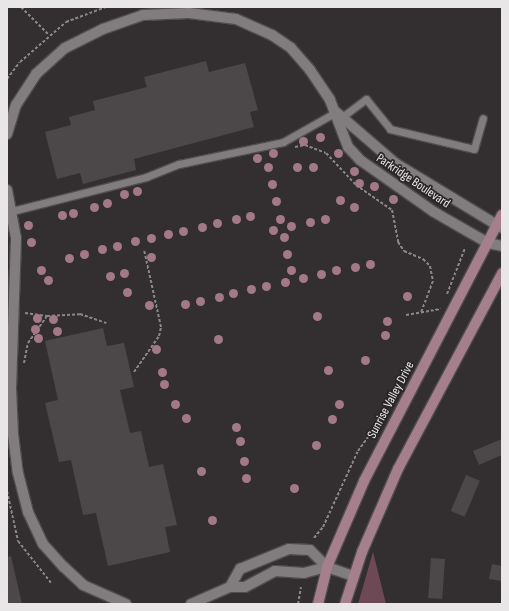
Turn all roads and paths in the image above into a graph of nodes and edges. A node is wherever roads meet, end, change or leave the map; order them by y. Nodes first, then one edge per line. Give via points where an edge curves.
1 (21, 7) edge
2 (106, 7) edge
3 (49, 35) junction
4 (7, 79) edge
5 (339, 114) junction
6 (483, 118) dead end
7 (7, 134) edge
8 (290, 148) dead end
9 (7, 190) edge
10 (12, 211) junction
11 (501, 222) edge
12 (488, 243) junction
13 (502, 246) edge
14 (465, 248) dead end
15 (144, 250) dead end
16 (502, 273) edge
17 (15, 302) junction
18 (441, 309) junction
19 (421, 312) junction
20 (438, 314) dead end
21 (406, 315) dead end
22 (47, 316) junction
23 (106, 323) dead end
24 (23, 366) dead end
25 (134, 372) dead end
26 (387, 412) dead end
27 (7, 491) edge
28 (314, 538) dead end
29 (327, 567) junction
30 (353, 576) junction
31 (52, 584) dead end
32 (230, 587) junction
33 (300, 587) dead end
34 (126, 604) edge
35 (191, 604) edge
36 (298, 604) edge
37 (318, 604) edge
38 (345, 604) edge

1 - 3 path
2 - 3 path via 66,22
3 - 4 path
5 - 6 lane via 366,99 390,128 474,149
5 - 7 street, Parkridge Boulevard via 310,70 290,48 254,24 209,14 143,15 103,29 65,48 36,74 16,104
5 - 10 lane via 283,142 179,164 146,177
5 - 11 street, Parkridge Boulevard via 395,163
5 - 12 street, Parkridge Boulevard via 340,132 360,160 404,193
8 - 19 path via 305,145 326,153 356,185 392,210 398,242 404,251 423,258 430,266 433,281
9 - 10 street
10 - 17 street via 16,238
11 - 12 main road, Sunrise Valley Drive
12 - 13 street, Parkridge Boulevard
12 - 29 main road, Sunrise Valley Drive via 377,456
14 - 18 path
15 - 25 path via 161,327 159,336
16 - 30 main road via 398,469
17 - 22 path via 27,315
17 - 34 street via 11,388 13,434 18,473 28,512 43,544 64,567 84,585
18 - 19 path
18 - 20 path
19 - 21 path
22 - 23 path via 80,314
22 - 24 path via 28,343
26 - 28 path via 358,451 324,527
27 - 31 path via 18,541
29 - 30 street
29 - 32 street via 304,573 275,572 245,587
29 - 32 street via 310,550 289,549 240,569
29 - 37 main road, Sunrise Valley Drive
30 - 38 main road
32 - 35 street
33 - 36 path

